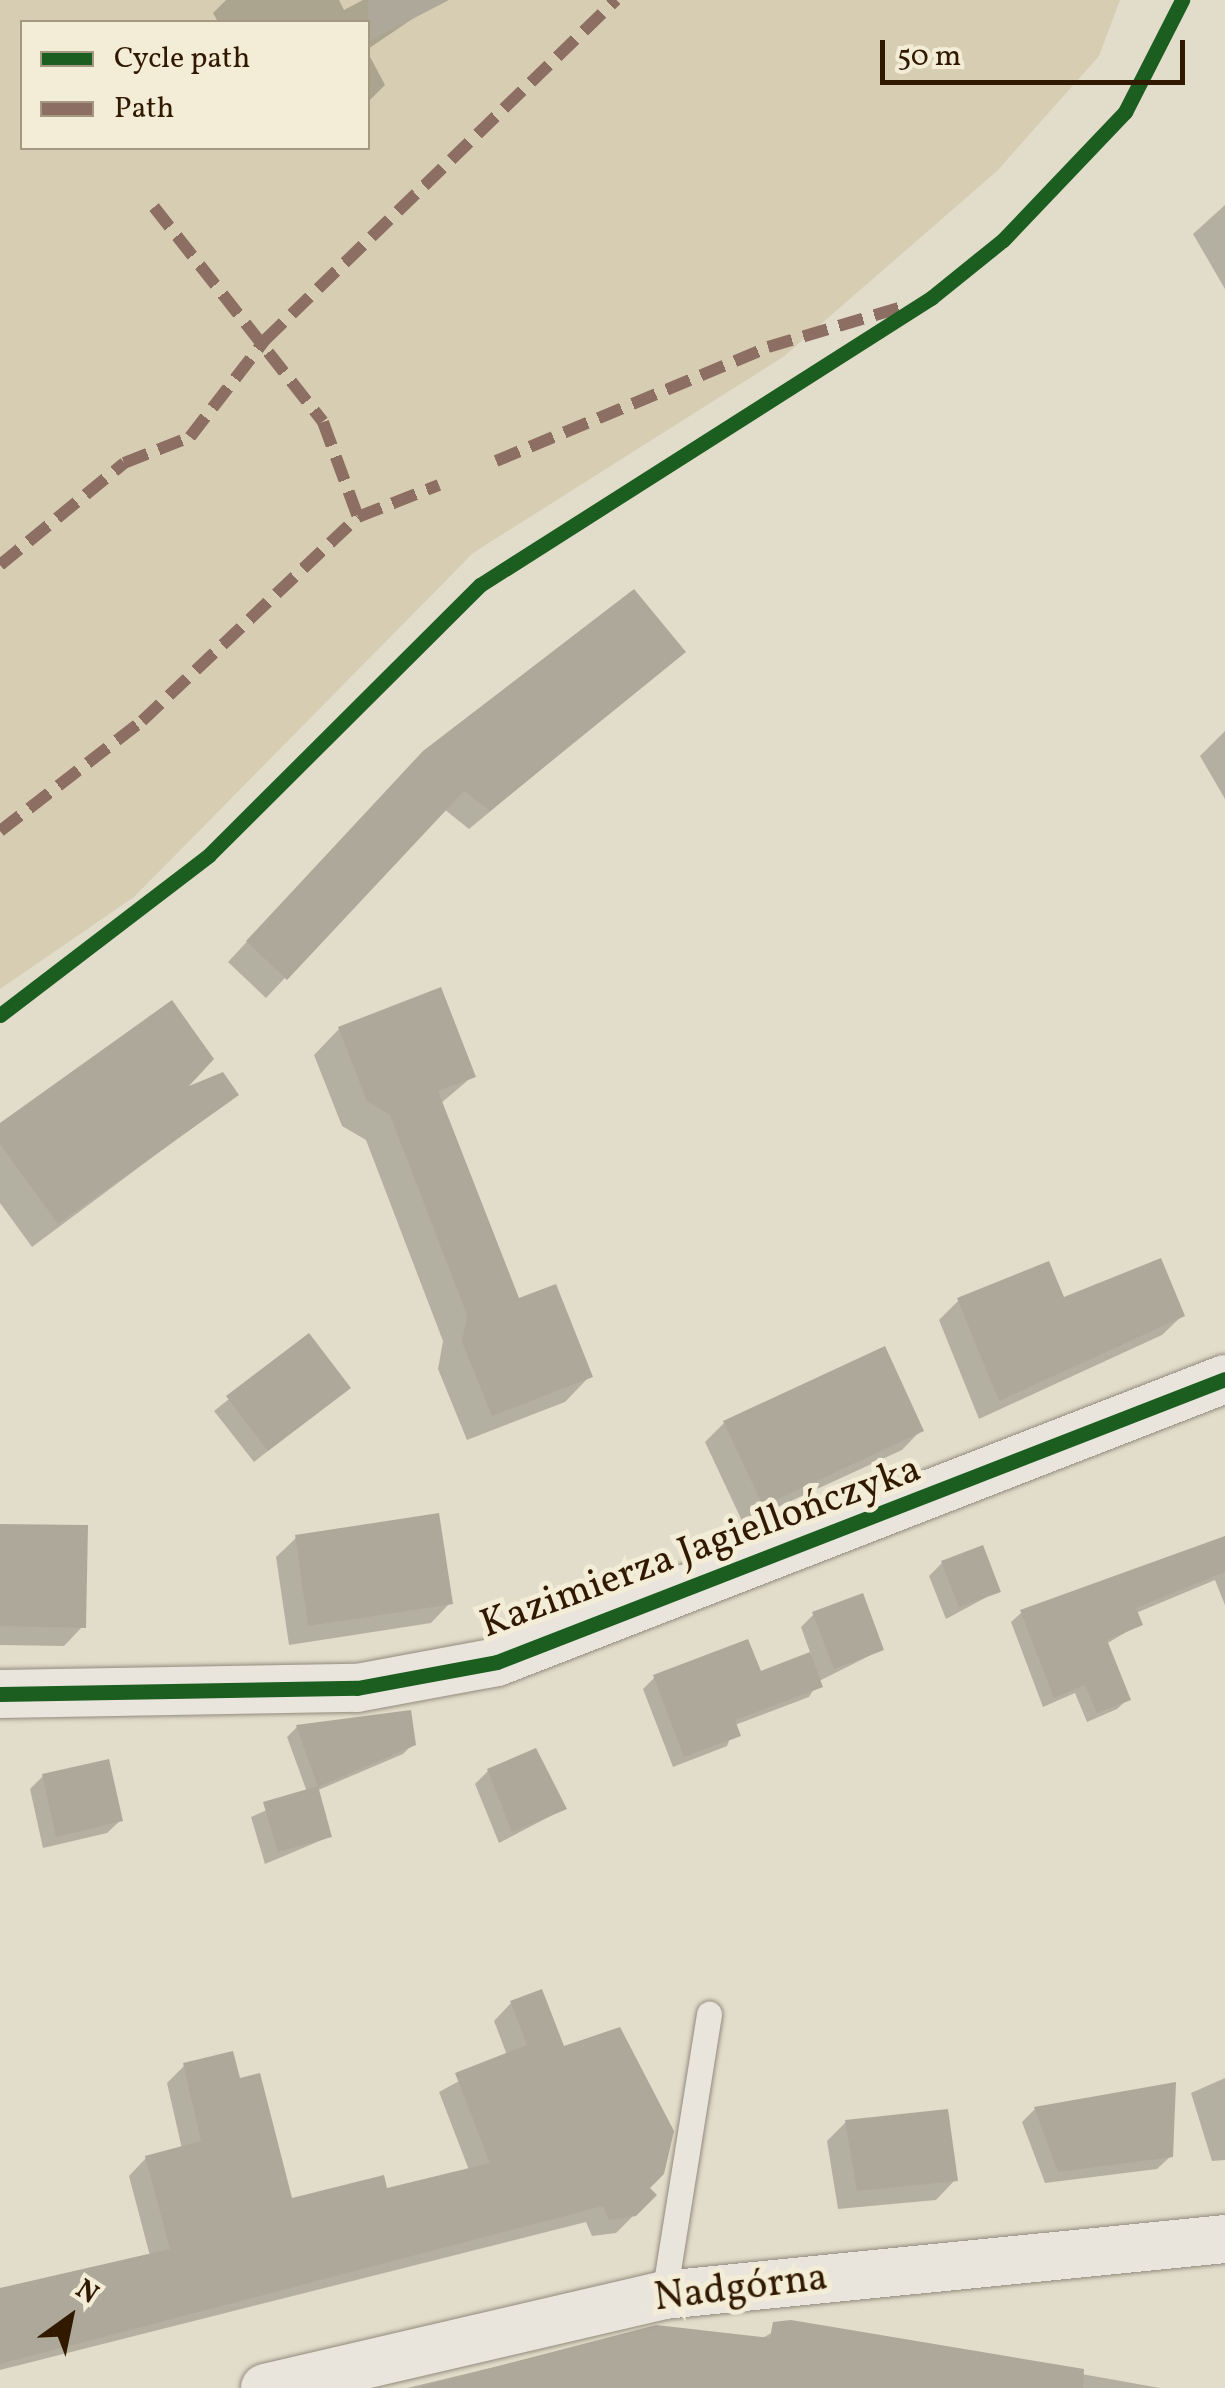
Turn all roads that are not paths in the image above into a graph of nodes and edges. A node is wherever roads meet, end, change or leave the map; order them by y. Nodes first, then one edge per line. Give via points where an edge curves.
1 (1225, 1379) edge
2 (0, 1694) edge
3 (710, 2014) dead end
4 (1225, 2239) edge
5 (664, 2296) junction
6 (265, 2388) edge

1 - 2 street, Kazimierza Jagiellończyka via 496,1662 357,1688
3 - 5 lane
4 - 5 street, Nadgórna
5 - 6 street, Nadgórna

